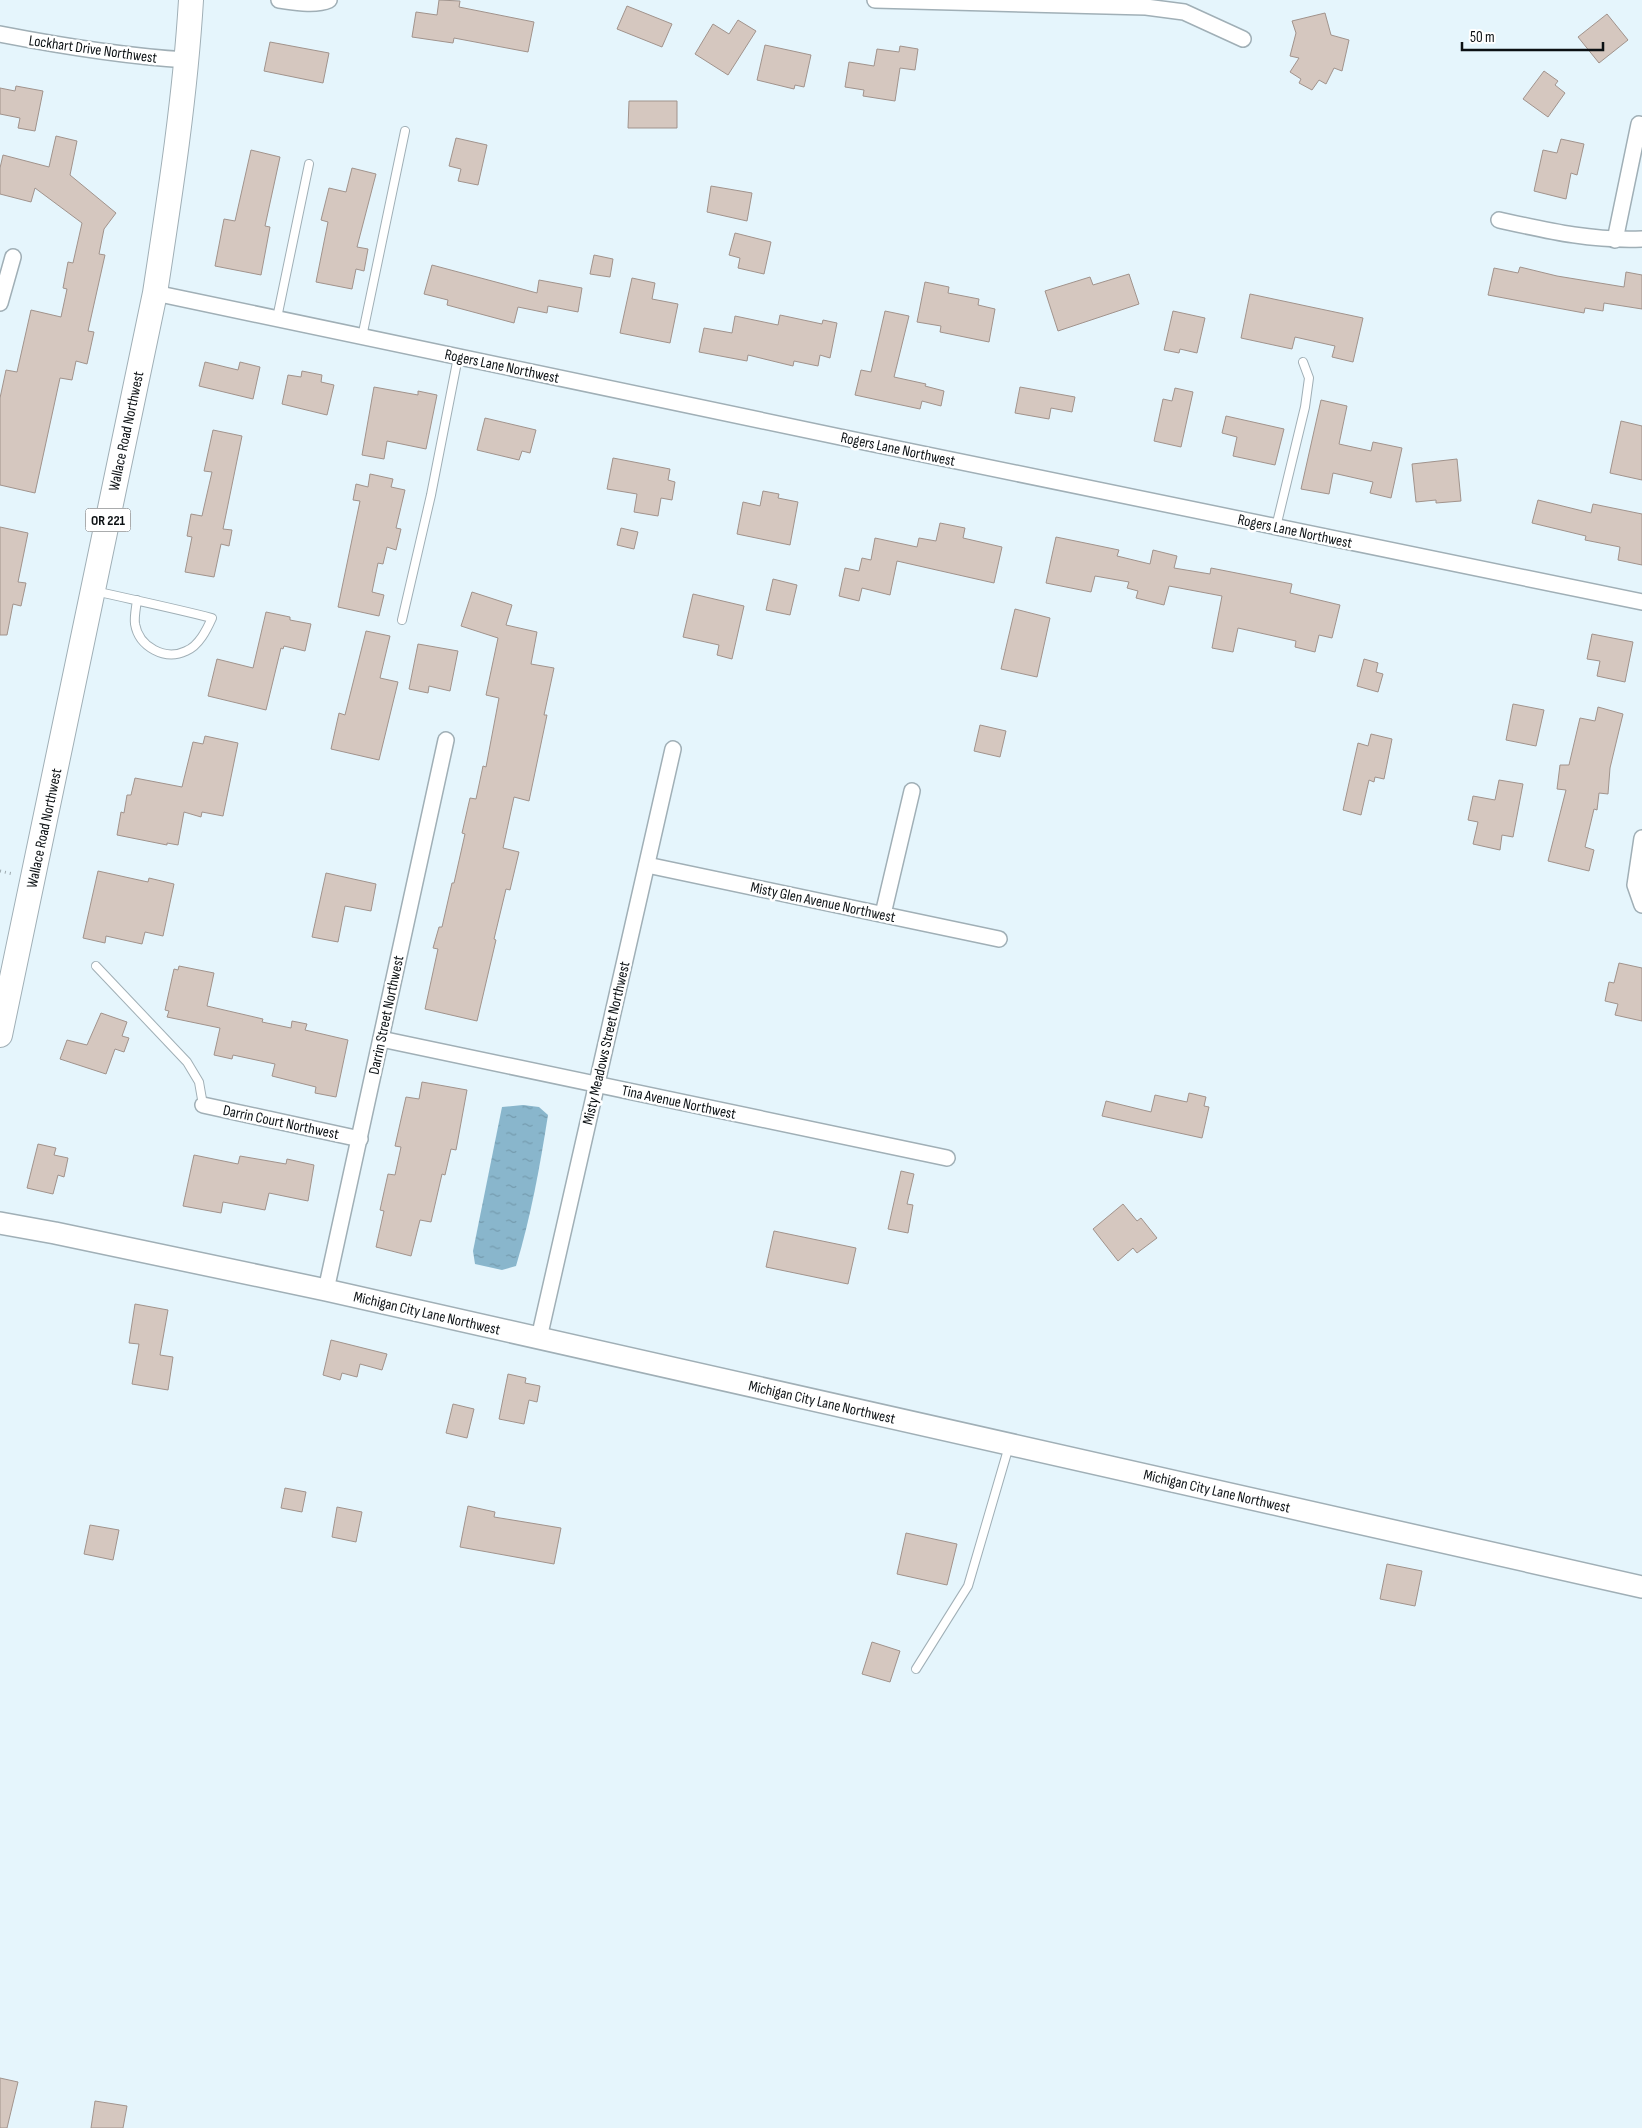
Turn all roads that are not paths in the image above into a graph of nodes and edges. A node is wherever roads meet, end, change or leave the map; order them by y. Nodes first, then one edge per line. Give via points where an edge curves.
1 (191, 0) edge
2 (279, 0) edge
3 (329, 0) edge
4 (875, 0) edge
5 (0, 34) edge
6 (1243, 39) dead end
7 (187, 60) junction
8 (1639, 124) dead end
9 (405, 131) dead end
10 (309, 164) dead end
11 (1499, 220) dead end
12 (1642, 239) edge
13 (1615, 240) junction
14 (13, 258) dead end
15 (155, 293) junction
16 (0, 303) edge
17 (277, 318) junction
18 (362, 337) junction
19 (458, 357) junction
20 (1302, 362) dead end
21 (1276, 527) junction
22 (93, 591) junction
23 (137, 600) junction
24 (1642, 602) edge
25 (402, 620) dead end
26 (446, 740) dead end
27 (673, 749) dead end
28 (912, 791) dead end
29 (1642, 838) edge
30 (647, 864) junction
31 (1642, 905) edge
32 (883, 914) junction
33 (999, 938) dead end
34 (96, 966) dead end
35 (0, 1035) edge
36 (381, 1039) junction
37 (597, 1084) junction
38 (203, 1105) joint
39 (360, 1138) junction
40 (947, 1158) dead end
41 (0, 1223) edge
42 (326, 1290) junction
43 (539, 1338) junction
44 (1009, 1444) junction
45 (1642, 1587) edge
46 (916, 1669) dead end

1 - 7 main road, Wallace Road Northwest / OR 221
2 - 3 street
4 - 6 street via 1146,7 1184,12
5 - 7 street, Lockhart Drive Northwest via 76,48
7 - 15 main road, Wallace Road Northwest / OR 221 via 174,177
8 - 13 street
9 - 18 lane
10 - 17 lane
11 - 13 street via 1570,236
12 - 13 street
14 - 16 street
15 - 17 street, Rogers Lane Northwest
15 - 22 main road, Wallace Road Northwest / OR 221
17 - 18 street, Rogers Lane Northwest
18 - 19 street, Rogers Lane Northwest
19 - 21 street, Rogers Lane Northwest
19 - 25 lane
20 - 21 lane via 1309,378 1305,407
21 - 24 street, Rogers Lane Northwest
22 - 23 lane
22 - 35 main road, Wallace Road Northwest / OR 221
23 - 23 lane via 158,605 212,618 204,635 188,651 172,655 158,652 147,646 139,635 135,623
26 - 36 street, Darrin Street Northwest
27 - 30 street, Misty Meadows Street Northwest
28 - 32 street
29 - 31 street via 1635,885
30 - 32 street, Misty Glen Avenue Northwest
30 - 37 street, Misty Meadows Street Northwest
32 - 33 street, Misty Glen Avenue Northwest
34 - 38 lane via 187,1062 199,1082
36 - 37 street, Tina Avenue Northwest
36 - 39 street, Darrin Street Northwest
37 - 40 street, Tina Avenue Northwest
37 - 43 street, Misty Meadows Street Northwest
38 - 39 street, Darrin Court Northwest
39 - 42 street, Darrin Street Northwest
41 - 42 street, Michigan City Lane Northwest
42 - 43 street, Michigan City Lane Northwest
43 - 44 street, Michigan City Lane Northwest
44 - 45 street, Michigan City Lane Northwest
44 - 46 lane via 968,1586

